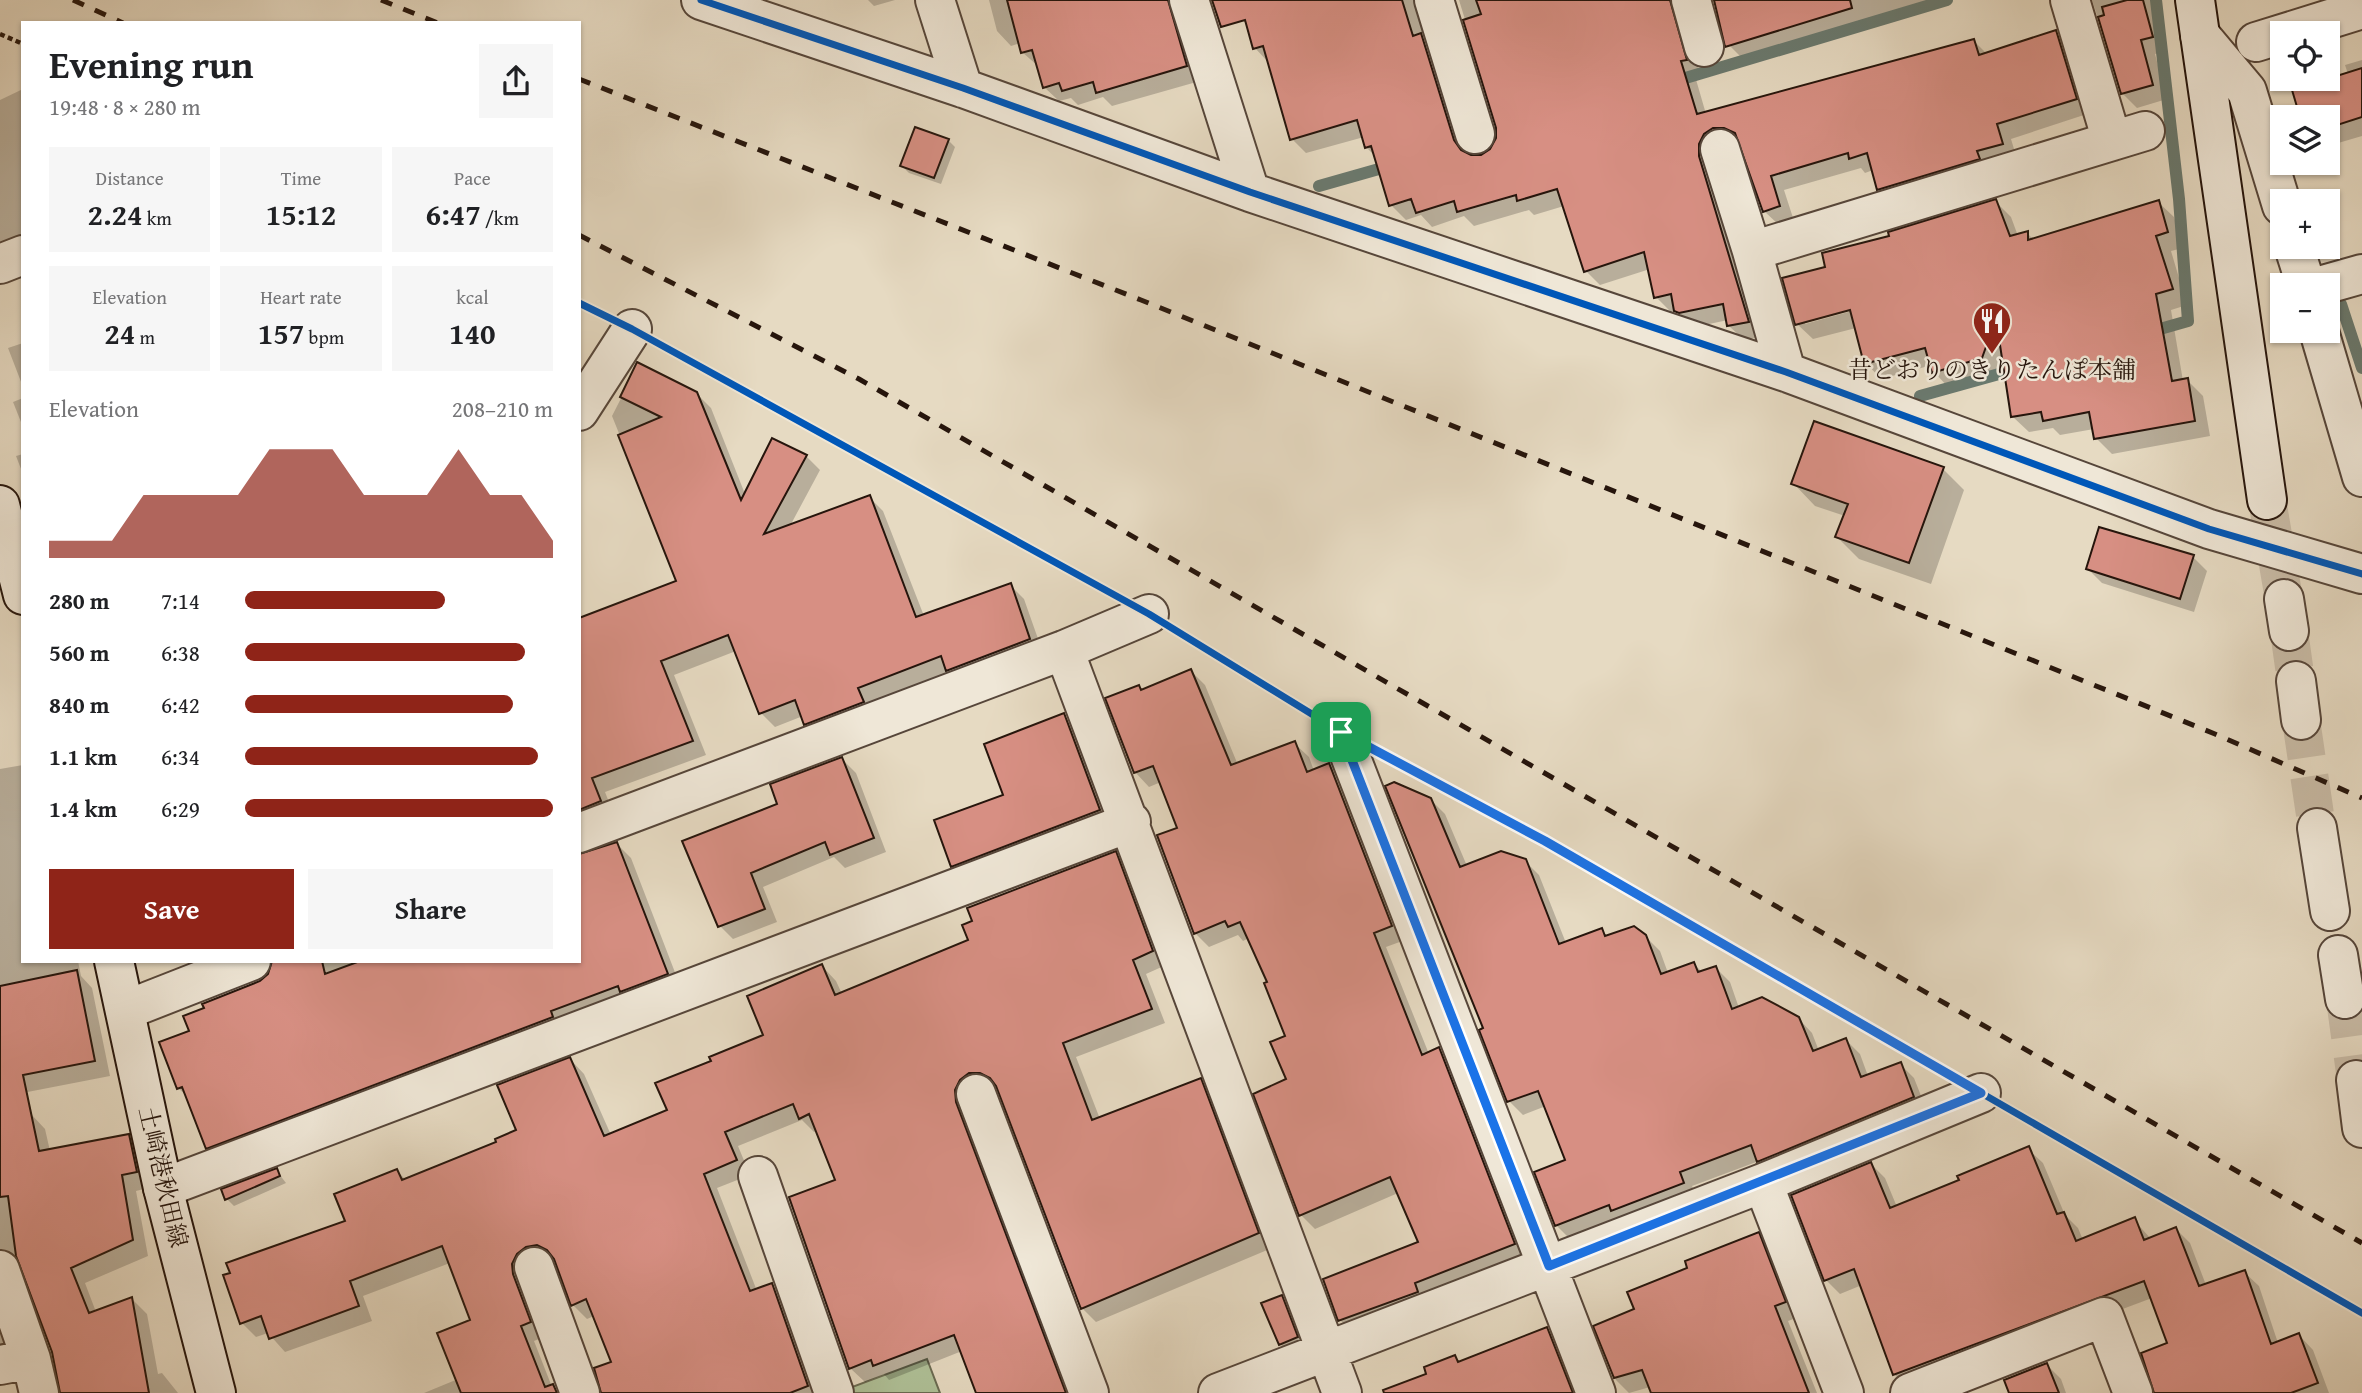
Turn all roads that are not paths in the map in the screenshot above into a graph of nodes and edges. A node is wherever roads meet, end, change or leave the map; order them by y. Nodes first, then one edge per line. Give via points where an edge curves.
1 (701, 0) edge
2 (935, 0) edge
3 (1189, 0) edge
4 (1434, 0) edge
5 (1691, 0) edge
6 (2070, 0) edge
7 (754, 8) edge
8 (2362, 9) edge
9 (2198, 18) edge
10 (2256, 42) dead end
11 (1704, 47) dead end
12 (963, 88) junction
13 (1475, 134) dead end
14 (1720, 149) dead end
15 (2277, 189) edge
16 (1250, 192) junction
17 (1752, 251) junction
18 (21, 256) edge
19 (0, 264) edge
20 (2362, 274) edge
21 (2340, 280) edge
22 (632, 328) road end
23 (2323, 343) edge
24 (1786, 372) junction
25 (581, 408) edge
26 (2362, 477) edge
27 (2267, 500) tunnel mouth
28 (0, 505) edge
29 (2362, 574) edge
30 (21, 587) edge
31 (1149, 614) road end
32 (1064, 650) junction
33 (2297, 681) tunnel mouth
34 (2301, 720) tunnel mouth
35 (1341, 732) road end
36 (1130, 822) junction
37 (2317, 828) tunnel mouth
38 (581, 833) edge
39 (2330, 911) dead end
40 (2337, 955) dead end
41 (114, 963) edge
42 (246, 963) edge
43 (2345, 999) tunnel mouth
44 (126, 1010) junction
45 (2356, 1080) dead end
46 (1981, 1093) road end
47 (976, 1094) dead end
48 (2362, 1128) edge
49 (758, 1176) dead end
50 (1763, 1182) junction
51 (163, 1188) junction
52 (1549, 1266) junction
53 (534, 1267) dead end
54 (0, 1270) edge
55 (1326, 1351) junction
56 (23, 1372) edge
57 (216, 1393) edge
58 (580, 1393) edge
59 (834, 1393) edge
60 (1089, 1393) edge
61 (1219, 1393) edge
62 (1342, 1393) edge
63 (1596, 1393) edge
64 (1844, 1393) edge
65 (1910, 1393) edge
66 (2133, 1393) edge

1 - 7 street
2 - 12 street
3 - 16 street
4 - 13 street
5 - 11 street
6 - 17 street via 2128,136
7 - 12 street
8 - 10 street
9 - 15 street via 2247,91
9 - 27 street
12 - 16 street
14 - 17 street
16 - 24 street
17 - 24 street
18 - 19 street
20 - 21 street
22 - 25 street
23 - 26 street
24 - 29 street via 2209,529
28 - 30 street
31 - 32 street
32 - 36 street
32 - 38 street
33 - 34 street
35 - 52 street
36 - 51 street
36 - 55 street
37 - 39 street
40 - 43 street
41 - 44 street, 土崎港秋田線
42 - 44 street
44 - 51 street, 土崎港秋田線
45 - 48 street
46 - 50 street
47 - 60 street
49 - 59 street
50 - 52 street
50 - 64 street
51 - 57 street, 土崎港秋田線
52 - 55 street
52 - 63 street
53 - 58 street
54 - 56 street
55 - 61 street
55 - 62 street
65 - 66 street via 2104,1317

